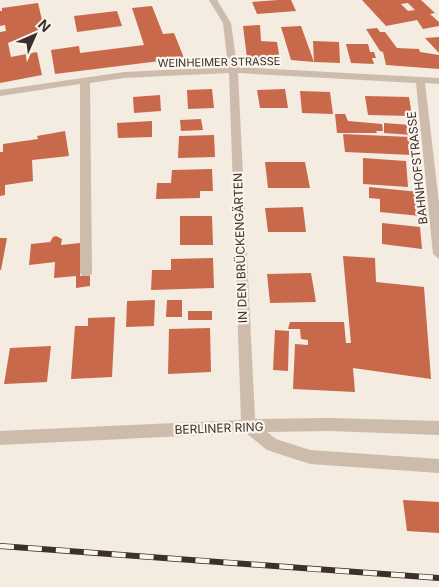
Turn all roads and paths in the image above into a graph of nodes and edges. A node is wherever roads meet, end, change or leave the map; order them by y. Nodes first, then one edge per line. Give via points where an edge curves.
1 (213, 0) edge
2 (233, 70) junction
3 (85, 80) junction
4 (420, 80) junction
5 (439, 81) edge
6 (0, 93) edge
7 (439, 254) edge
8 (86, 273) dead end
9 (248, 426) junction
10 (439, 428) edge
11 (0, 438) edge
12 (439, 466) edge

1 - 2 street, IN DEN BRÜCKENGÄRTEN via 226,23
2 - 3 street, WEINHEIMER STRASSE
2 - 4 street, WEINHEIMER STRASSE
2 - 9 street, IN DEN BRÜCKENGÄRTEN
3 - 6 street, WEINHEIMER STRASSE
3 - 8 street
4 - 5 street, WEINHEIMER STRASSE
4 - 7 street, BAHNHOFSTRASSE
9 - 10 street, BERLINER RING
9 - 11 street, BERLINER RING
9 - 12 street via 272,445 310,457

